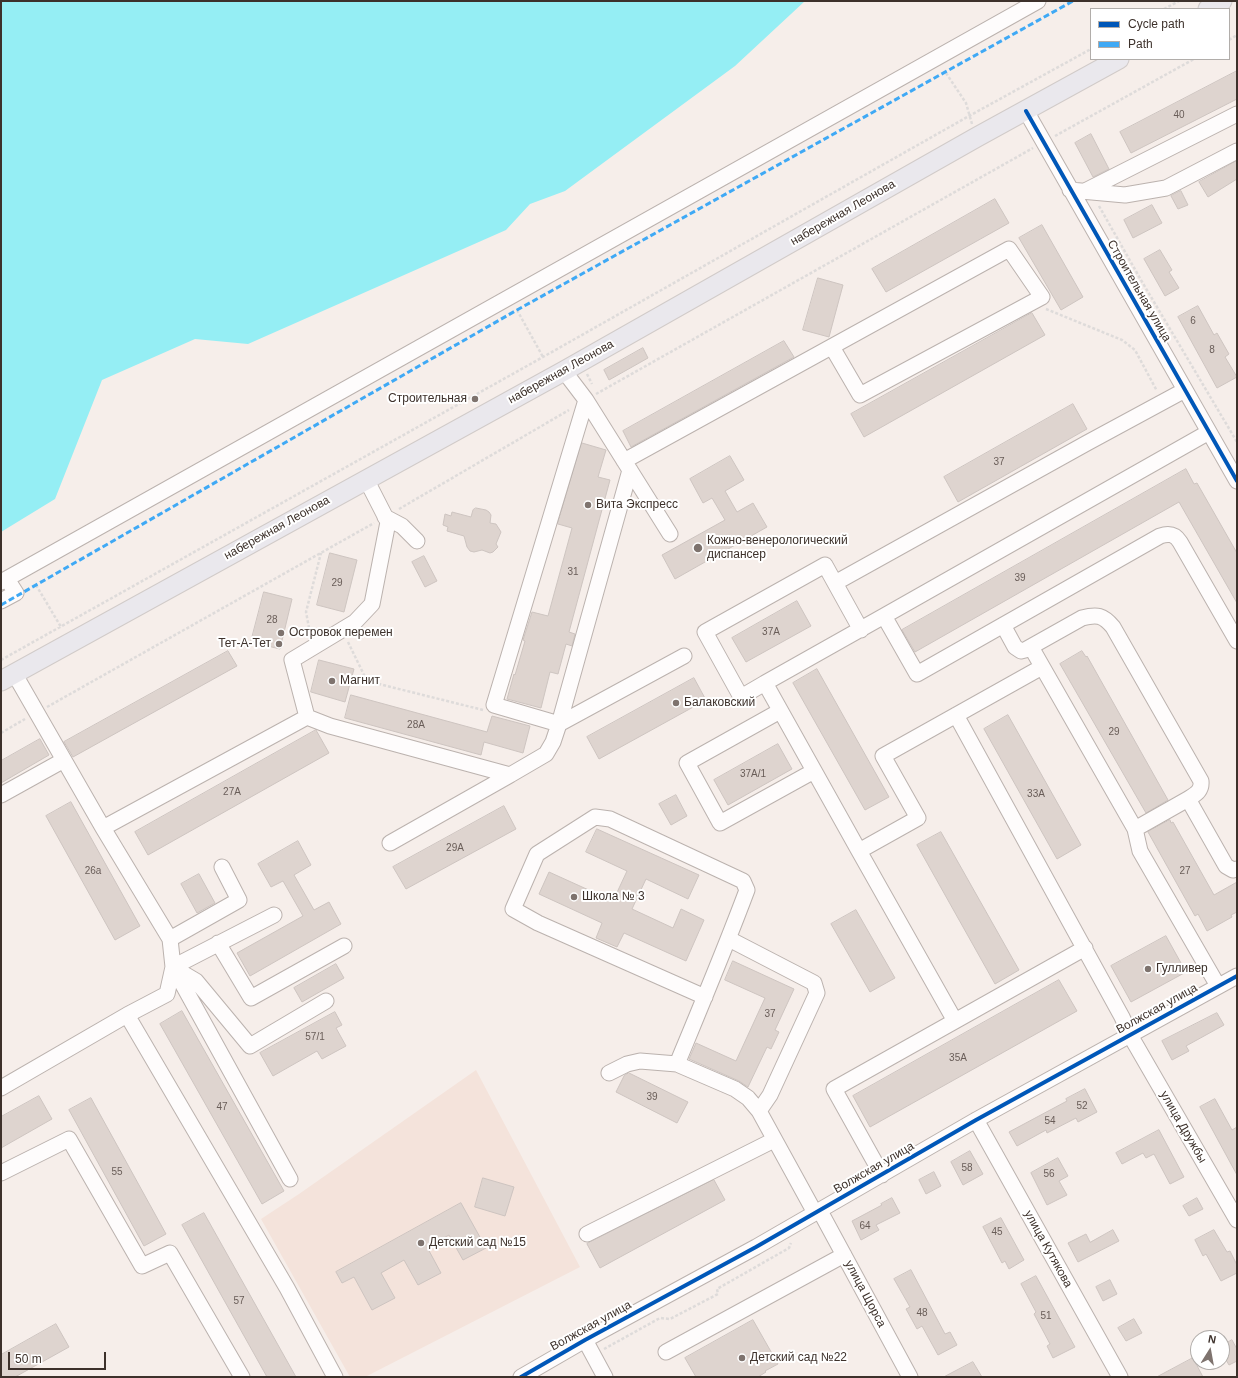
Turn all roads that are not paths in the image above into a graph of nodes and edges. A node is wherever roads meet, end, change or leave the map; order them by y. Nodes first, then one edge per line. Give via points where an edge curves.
1 (1038, 1) edge
2 (1222, 1) edge
3 (1210, 8) edge
4 (1117, 60) edge
5 (1026, 111) junction
6 (1237, 114) edge
7 (1237, 151) edge
8 (1070, 190) junction
9 (1088, 192) junction
10 (832, 347) junction
11 (564, 371) junction
12 (1185, 390) junction
13 (586, 400) junction
14 (1209, 432) junction
15 (627, 465) junction
16 (366, 479) junction
17 (1237, 481) edge
18 (385, 517) junction
19 (670, 534) dead end
20 (417, 541) dead end
21 (4, 581) edge
22 (835, 584) junction
23 (1, 601) edge
24 (884, 616) junction
25 (1003, 626) junction
26 (861, 630) junction
27 (1237, 641) edge
28 (1031, 647) junction
29 (684, 656) dead end
30 (1042, 667) junction
31 (7, 677) edge
32 (764, 683) junction
33 (780, 711) junction
34 (956, 715) junction
35 (307, 717) junction
36 (559, 724) junction
37 (64, 760) junction
38 (814, 771) junction
39 (510, 775) junction
40 (1, 795) edge
41 (1188, 799) junction
42 (103, 828) junction
43 (1135, 829) junction
44 (390, 843) dead end
45 (859, 851) junction
46 (222, 867) dead end
47 (1237, 869) edge
48 (274, 915) dead end
49 (729, 939) junction
50 (170, 940) junction
51 (218, 944) junction
52 (344, 946) dead end
53 (1085, 948) junction
54 (173, 967) junction
55 (1237, 976) edge
56 (1218, 986) junction
57 (705, 997) junction
58 (326, 1001) dead end
59 (127, 1015) junction
60 (955, 1021) junction
61 (1130, 1035) junction
62 (677, 1064) junction
63 (609, 1073) dead end
64 (1, 1088) edge
65 (759, 1111) junction
66 (976, 1120) junction
67 (774, 1140) junction
68 (1, 1173) edge
69 (882, 1175) junction
70 (290, 1179) dead end
71 (818, 1212) junction
72 (1237, 1220) edge
73 (587, 1234) dead end
74 (844, 1254) junction
75 (585, 1340) junction
76 (666, 1352) dead end
77 (242, 1377) edge
78 (334, 1377) edge
79 (521, 1377) edge
80 (605, 1377) edge
81 (910, 1377) edge
82 (1120, 1377) edge

1 - 21 street
2 - 3 main road
4 - 5 main road, набережная Леонова
5 - 8 street, Строительная улица
5 - 11 main road, набережная Леонова
6 - 9 street
7 - 9 street via 1166,188 1125,195
8 - 9 street
8 - 12 street, Строительная улица
10 - 10 street via 1009,249 1042,298 860,396
10 - 15 street
11 - 13 street
11 - 16 main road, набережная Леонова
12 - 14 street, Строительная улица
12 - 22 street
13 - 15 street
13 - 36 street via 494,705
14 - 17 street, Строительная улица
14 - 24 street
15 - 19 street
15 - 36 street
16 - 18 street
16 - 31 main road, набережная Леонова
18 - 20 street via 402,526
18 - 35 street via 388,522 372,604 355,622 292,660
21 - 23 street via 16,593
22 - 26 street
22 - 32 street via 824,565 705,632 741,697
24 - 25 street via 917,674
24 - 26 street
25 - 27 street via 1160,536 1168,534 1180,542
25 - 28 street via 1018,650
26 - 32 street
28 - 30 street
28 - 41 street via 1082,618 1099,616 1107,620 1201,781 1200,790
29 - 36 street
30 - 34 street
30 - 43 street
31 - 37 street via 36,713
32 - 33 street
33 - 38 street
33 - 38 street via 687,763 720,824
34 - 45 street via 883,756 918,818
34 - 53 street, улица Дружбы
35 - 39 street via 330,726
35 - 42 street
36 - 39 street via 554,742 546,754
37 - 40 street
37 - 42 street
38 - 45 street
39 - 44 street
41 - 43 street
41 - 47 street via 1226,866 1233,870
42 - 50 street
43 - 56 street via 1140,851
45 - 60 street
46 - 50 street via 239,900
48 - 51 street
49 - 57 street
49 - 57 street via 747,890 743,881 610,819 595,817 537,854 513,909 538,923
49 - 65 street via 814,983 817,993 770,1095
50 - 54 street
51 - 52 street via 251,998
51 - 54 street
53 - 60 street
53 - 61 street, улица Дружбы
54 - 58 street via 196,981 250,1046
54 - 59 street via 167,994
54 - 70 street
55 - 56 street, Волжская улица
56 - 61 street, Волжская улица
57 - 62 street
59 - 64 street
59 - 78 street via 287,1288
60 - 69 street via 834,1089
61 - 66 street, Волжская улица
61 - 72 street, улица Дружбы
62 - 63 street, улица Щорса via 640,1061 626,1064
62 - 65 street, улица Щорса via 734,1089 748,1098
65 - 67 street, улица Щорса
66 - 69 street, Волжская улица
66 - 82 street, улица Кутякова
67 - 71 street, улица Щорса
67 - 73 street
68 - 77 street via 69,1139 142,1266 170,1253
69 - 71 street, Волжская улица
71 - 74 street, улица Щорса
71 - 75 street, Волжская улица
74 - 76 street
74 - 81 street, улица Щорса
75 - 79 street, Волжская улица
75 - 80 street

